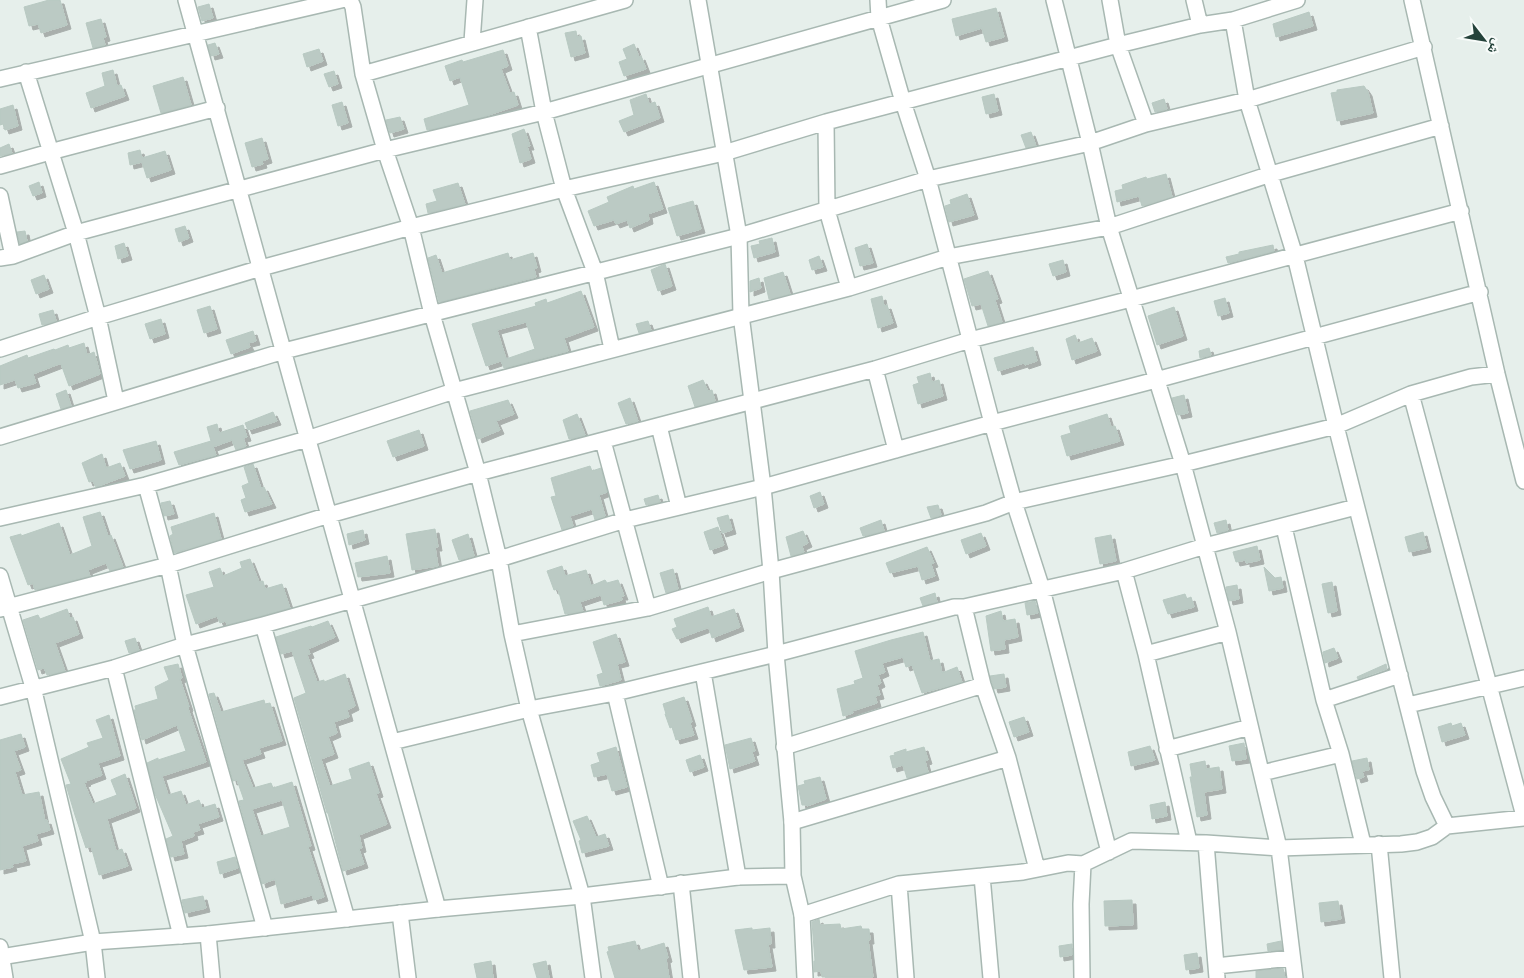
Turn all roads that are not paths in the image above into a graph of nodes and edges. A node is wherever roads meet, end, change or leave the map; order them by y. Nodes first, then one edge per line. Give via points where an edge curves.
1 (186, 0) edge
2 (341, 0) edge
3 (350, 0) edge
4 (475, 0) edge
5 (625, 0) edge
6 (698, 0) edge
7 (878, 0) edge
8 (943, 0) edge
9 (1054, 0) edge
10 (1110, 0) edge
11 (1194, 0) edge
12 (1298, 0) edge
13 (1412, 0) edge
14 (879, 18) junction
15 (1233, 20) junction
16 (1200, 26) junction
17 (528, 27) junction
18 (196, 34) junction
19 (472, 42) junction
20 (1118, 45) junction
21 (1424, 47) junction
22 (1068, 59) junction
23 (709, 66) junction
24 (26, 72) junction
25 (363, 74) junction
26 (0, 79) edge
27 (1248, 100) junction
28 (903, 102) junction
29 (216, 108) junction
30 (544, 112) junction
31 (826, 122) junction
32 (1146, 124) junction
33 (1441, 126) junction
34 (1090, 143) junction
35 (385, 150) junction
36 (50, 152) junction
37 (724, 153) junction
38 (0, 166) edge
39 (1271, 174) junction
40 (928, 180) junction
41 (239, 189) junction
42 (564, 189) junction
43 (0, 196) edge
44 (827, 210) junction
45 (1461, 211) junction
46 (411, 227) junction
47 (1109, 227) junction
48 (76, 233) junction
49 (739, 236) junction
50 (1295, 256) junction
51 (7, 257) edge
52 (948, 257) junction
53 (261, 268) junction
54 (595, 272) junction
55 (849, 288) junction
56 (1480, 292) junction
57 (1131, 299) junction
58 (432, 314) junction
59 (741, 315) junction
60 (98, 317) junction
61 (1315, 337) junction
62 (970, 340) junction
63 (612, 348) junction
64 (0, 349) edge
65 (284, 351) junction
66 (875, 369) junction
67 (1498, 374) junction
68 (1156, 380) junction
69 (454, 391) junction
70 (1411, 394) junction
71 (116, 401) junction
72 (751, 402) junction
73 (992, 423) junction
74 (659, 426) junction
75 (1336, 426) junction
76 (0, 437) edge
77 (307, 439) junction
78 (604, 442) junction
79 (896, 450) junction
80 (1183, 464) junction
81 (478, 474) junction
82 (1524, 481) edge
83 (146, 485) junction
84 (763, 487) junction
85 (1014, 502) junction
86 (679, 507) junction
87 (1356, 507) junction
88 (329, 515) junction
89 (0, 518) edge
90 (625, 520) junction
91 (1284, 527) junction
92 (1204, 546) junction
93 (499, 559) junction
94 (168, 566) junction
95 (771, 571) junction
96 (1124, 571) junction
97 (0, 576) edge
98 (1042, 589) junction
99 (352, 599) junction
100 (5, 607) edge
101 (964, 607) junction
102 (648, 608) junction
103 (263, 625) junction
104 (1228, 632) junction
105 (512, 634) junction
106 (185, 645) junction
107 (776, 654) junction
108 (1146, 654) junction
109 (114, 668) junction
110 (703, 672) junction
111 (1400, 675) junction
112 (1524, 678) edge
113 (984, 685) junction
114 (1489, 686) junction
115 (33, 688) junction
116 (615, 693) junction
117 (0, 697) edge
118 (1324, 700) junction
119 (1408, 705) junction
120 (529, 709) junction
121 (1250, 727) junction
122 (392, 742) junction
123 (784, 747) junction
124 (1167, 749) junction
125 (1341, 754) junction
126 (1008, 758) junction
127 (1262, 773) junction
128 (1524, 817) edge
129 (792, 822) junction
130 (1447, 826) junction
131 (1189, 842) junction
132 (1206, 843) junction
133 (1363, 844) junction
134 (1380, 844) junction
135 (1279, 848) junction
136 (1109, 852) junction
137 (1083, 864) junction
138 (1038, 870) junction
139 (793, 876) junction
140 (982, 876) junction
141 (738, 877) junction
142 (682, 883) junction
143 (899, 884) junction
144 (661, 887) junction
145 (582, 896) junction
146 (438, 909) junction
147 (400, 913) junction
148 (802, 916) junction
149 (347, 919) junction
150 (265, 928) junction
151 (208, 934) junction
152 (181, 936) junction
153 (93, 942) junction
154 (1, 954) edge
155 (1292, 958) junction
156 (1216, 972) edge
157 (5, 978) edge
158 (97, 978) edge
159 (212, 978) edge
160 (408, 978) edge
161 (593, 978) edge
162 (691, 978) edge
163 (805, 978) edge
164 (906, 978) edge
165 (991, 978) edge
166 (1082, 978) edge
167 (1295, 978) edge
168 (1392, 978) edge

1 - 18 street
2 - 18 street
3 - 25 street
4 - 19 street
5 - 17 street
6 - 23 street
7 - 14 street
8 - 14 street
9 - 22 street
10 - 20 street
11 - 16 street
12 - 15 street
13 - 21 street
14 - 23 street
14 - 28 street
15 - 16 street
15 - 27 street
16 - 20 street
17 - 19 street
17 - 30 street
18 - 24 street
18 - 29 street
19 - 25 street
20 - 22 street
20 - 32 street
21 - 27 street
21 - 33 street
22 - 28 street
22 - 34 street
23 - 30 street
23 - 37 street
24 - 26 street
24 - 36 street
25 - 35 street
27 - 32 street
27 - 39 street
28 - 31 street
28 - 40 street
29 - 36 street
29 - 41 street
30 - 35 street
30 - 42 street
31 - 37 street
31 - 44 street
32 - 34 street
33 - 39 street
33 - 45 street
34 - 40 street
34 - 47 street
35 - 41 street
35 - 46 street
36 - 38 street
36 - 48 street
37 - 42 street
37 - 49 street
39 - 47 street
39 - 50 street
40 - 44 street
40 - 52 street
41 - 48 street
41 - 53 street
42 - 46 street
42 - 54 street
43 - 51 street
44 - 49 street
44 - 55 street
45 - 50 street
45 - 56 street
46 - 53 street
46 - 58 street
47 - 52 street
47 - 57 street
48 - 51 street
48 - 60 street
49 - 54 street
49 - 59 street
50 - 57 street
50 - 61 street
52 - 55 street
52 - 62 street
53 - 60 street
53 - 65 street
54 - 58 street
54 - 63 street
55 - 59 street
56 - 61 street
56 - 67 street
57 - 62 street
57 - 68 street
58 - 65 street
58 - 69 street
59 - 63 street
59 - 72 street
60 - 64 street
60 - 71 street
61 - 68 street
61 - 75 street
62 - 66 street
62 - 73 street
63 - 69 street
65 - 71 street
65 - 77 street
66 - 72 street
66 - 79 street
67 - 70 street via 1471,377
67 - 82 street
68 - 73 street
68 - 80 street
69 - 77 street
69 - 81 street
70 - 75 street
70 - 114 street
71 - 76 street
72 - 74 street
72 - 84 street
73 - 79 street
73 - 85 street
74 - 78 street
74 - 86 street
75 - 80 street
75 - 87 street
77 - 83 street
77 - 88 street
78 - 81 street
78 - 90 street
79 - 84 street
80 - 85 street
80 - 92 street
81 - 88 street
81 - 93 street
83 - 89 street
83 - 94 street
84 - 86 street
84 - 95 street
85 - 95 street via 986,514
85 - 98 street
86 - 90 street
87 - 91 street
87 - 111 street
88 - 94 street
88 - 99 street
90 - 93 street
90 - 102 street
91 - 92 street
91 - 118 street
92 - 96 street
92 - 104 street
93 - 99 street
93 - 105 street
94 - 100 street
94 - 106 street
95 - 102 street
95 - 107 street
96 - 98 street
96 - 108 street
97 - 100 street
98 - 101 street
98 - 136 street
99 - 103 street
99 - 122 street
100 - 115 street
101 - 107 street
101 - 113 street
102 - 105 street
103 - 106 street
103 - 149 street
104 - 108 street
104 - 121 street
105 - 120 street
106 - 109 street
106 - 150 street
107 - 110 street
107 - 123 street
108 - 124 street
109 - 115 street
109 - 152 street
110 - 116 street
110 - 141 street
111 - 118 street
111 - 119 street
112 - 114 street
113 - 123 street
113 - 126 street
114 - 119 street
114 - 128 street
115 - 117 street
115 - 153 street
116 - 120 street
116 - 144 street
118 - 125 street
119 - 130 street via 1430,788
120 - 122 street
120 - 145 street
121 - 124 street
121 - 127 street
122 - 146 street
123 - 129 street
124 - 131 street
125 - 127 street
125 - 133 street
126 - 129 street
126 - 138 street
127 - 135 street
128 - 130 street
129 - 139 street
130 - 134 street via 1417,842
131 - 132 street
131 - 136 street via 1131,841
132 - 135 street
132 - 156 street
133 - 134 street
133 - 135 street
134 - 168 street
135 - 155 street
136 - 137 street
137 - 138 street via 1068,863
137 - 166 street
138 - 140 street
139 - 141 street
139 - 148 street
140 - 143 street
140 - 165 street
141 - 142 street
142 - 144 street
142 - 162 street
143 - 148 street
143 - 164 street
144 - 145 street
145 - 146 street
145 - 161 street
146 - 147 street
147 - 149 street
147 - 160 street
148 - 163 street
149 - 150 street
150 - 151 street
151 - 152 street
151 - 159 street
152 - 153 street
153 - 154 street
153 - 158 street
154 - 157 street
155 - 156 street
155 - 167 street

